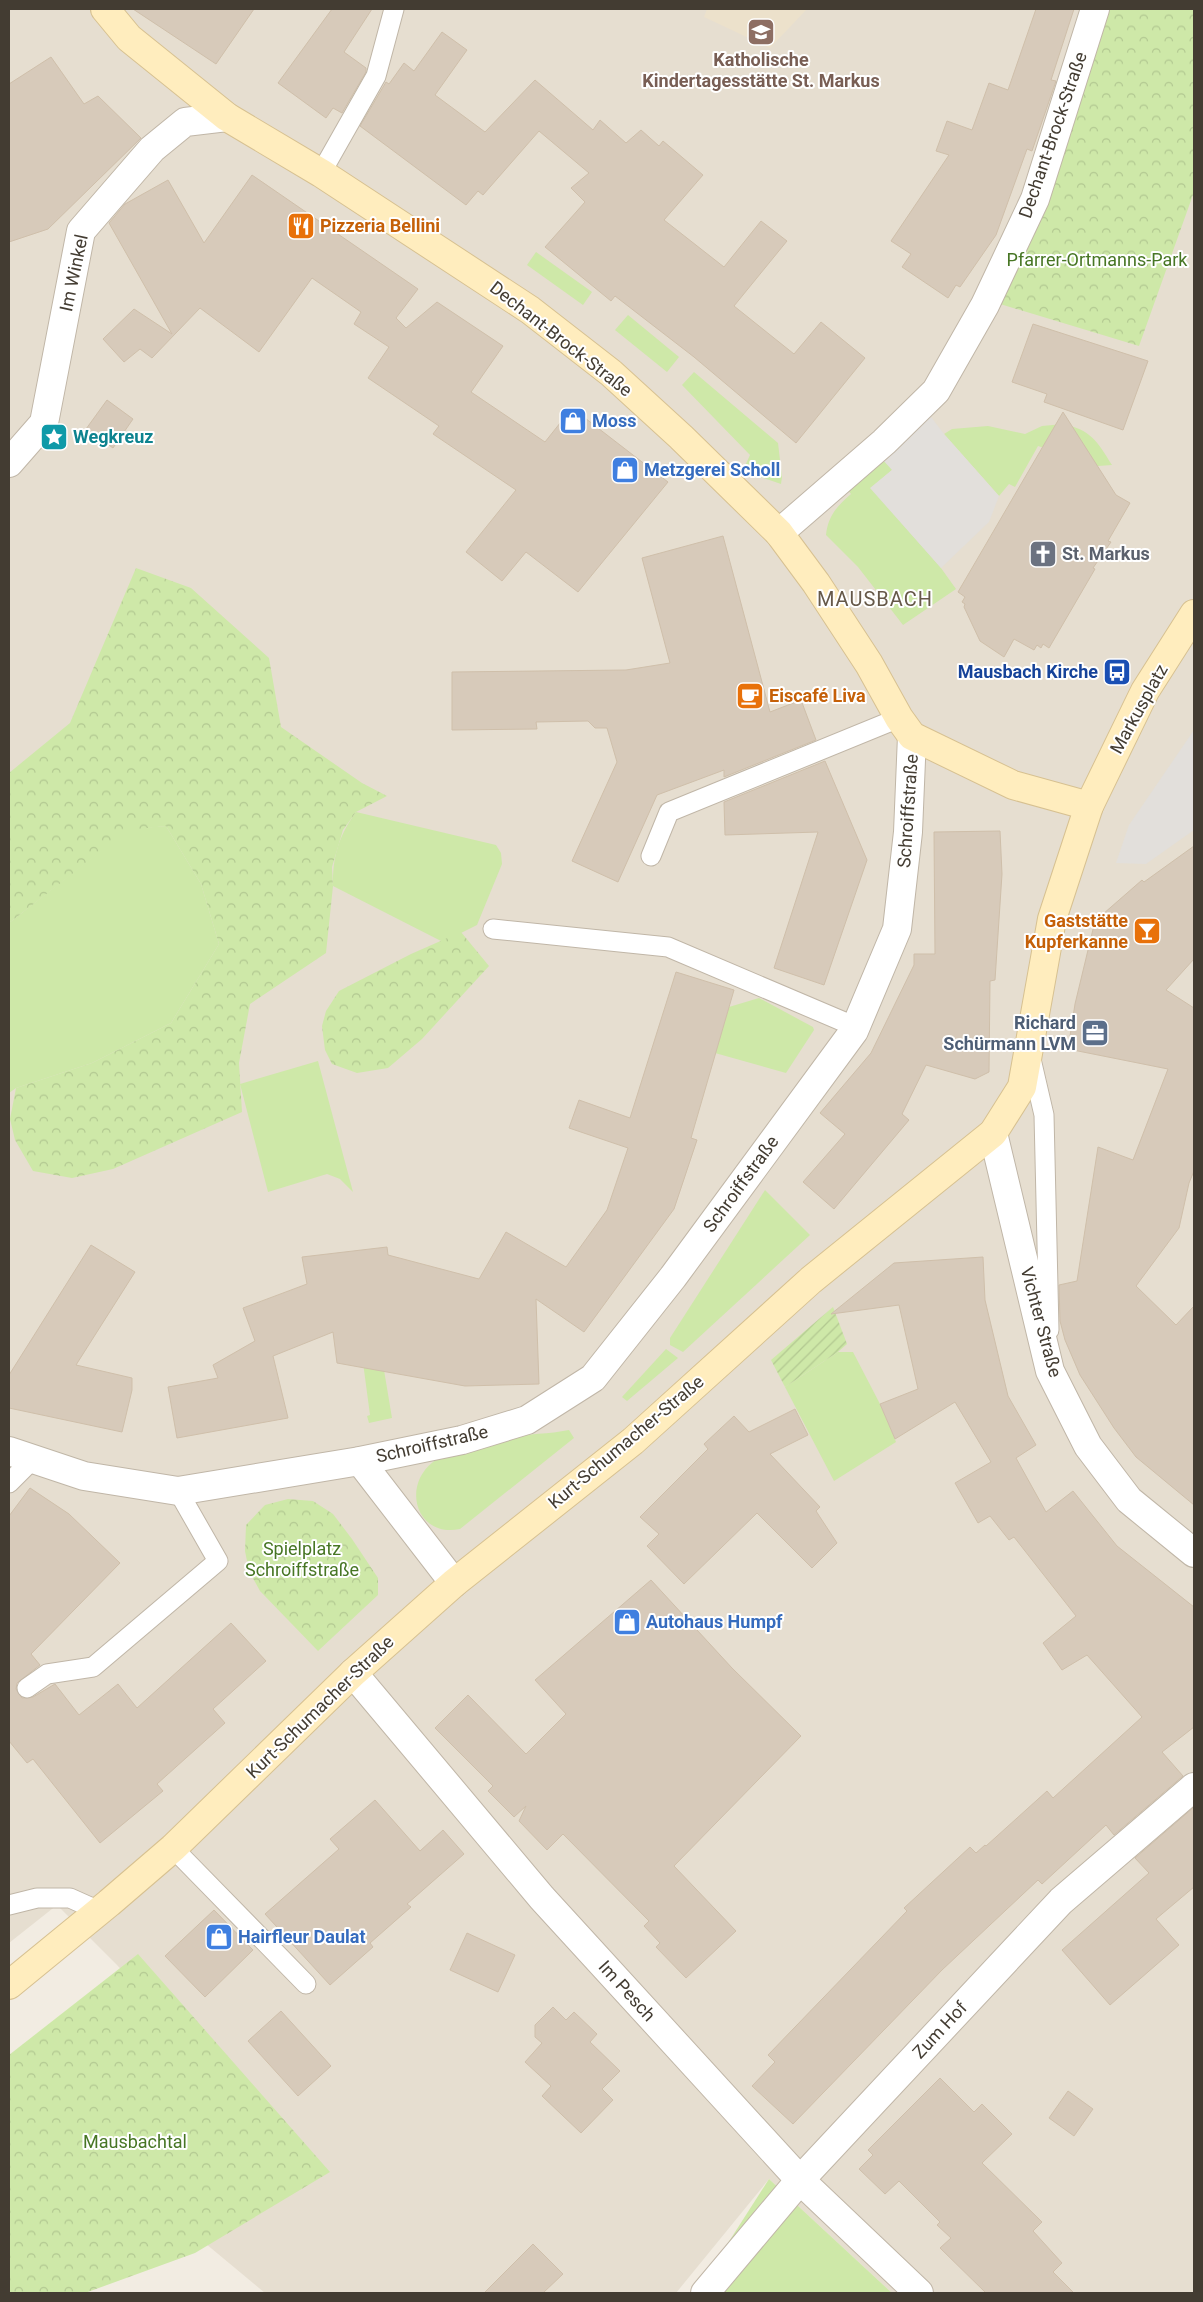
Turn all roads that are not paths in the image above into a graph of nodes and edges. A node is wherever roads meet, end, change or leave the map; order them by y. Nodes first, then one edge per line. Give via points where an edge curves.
1 (105, 9) edge
2 (394, 9) edge
3 (1095, 9) edge
4 (227, 116) junction
5 (321, 173) junction
6 (9, 463) edge
7 (779, 533) junction
8 (1194, 614) edge
9 (906, 727) junction
10 (1090, 806) junction
11 (652, 856) dead end
12 (492, 929) dead end
13 (856, 1027) junction
14 (1028, 1050) junction
15 (993, 1132) junction
16 (1050, 1371) junction
17 (21, 1455) edge
18 (360, 1461) junction
19 (9, 1483) edge
20 (178, 1491) junction
21 (1194, 1552) edge
22 (454, 1583) junction
23 (353, 1673) junction
24 (27, 1688) dead end
25 (1194, 1787) edge
26 (173, 1848) junction
27 (9, 1905) edge
28 (99, 1911) junction
29 (306, 1984) dead end
30 (9, 1986) edge
31 (800, 2180) junction
32 (706, 2293) edge
33 (919, 2293) edge

1 - 4 main road, Dechant-Brock-Straße via 128,38
2 - 5 lane via 376,76
3 - 7 street, Dechant-Brock-Straße via 1035,199 985,305 936,391 884,442
4 - 5 main road, Dechant-Brock-Straße
4 - 6 street, Im Winkel via 184,122 152,149 81,230 44,423
5 - 7 main road, Dechant-Brock-Straße via 530,310 611,373
7 - 9 main road, Dechant-Brock-Straße via 858,647
8 - 10 main road, Markusplatz via 1145,691
9 - 10 main road via 1013,785
9 - 11 lane via 669,812
9 - 13 street, Schroiffstraße via 908,832 897,929
10 - 14 main road, Kurt-Schumacher-Straße via 1052,919
12 - 13 lane via 668,947
13 - 18 street, Schroiffstraße via 672,1277 593,1378 528,1420 462,1440
14 - 15 main road, Kurt-Schumacher-Straße via 1022,1087
14 - 16 lane via 1044,1114
15 - 16 street, Vichter Straße
15 - 22 main road, Kurt-Schumacher-Straße via 811,1280 633,1441
16 - 21 street, Vichter Straße via 1088,1446 1129,1500
17 - 19 lane, Schroiffstraße
17 - 20 street, Schroiffstraße via 84,1476
18 - 20 street, Schroiffstraße
18 - 22 street, Schroiffstraße
20 - 24 lane via 218,1561 93,1667 47,1674
22 - 23 main road, Kurt-Schumacher-Straße
23 - 26 main road, Kurt-Schumacher-Straße
23 - 31 street, Im Pesch via 542,1898
25 - 31 street, Zum Hof via 1062,1901
26 - 28 main road, Kurt-Schumacher-Straße
26 - 29 lane
27 - 28 lane via 37,1898 70,1898
28 - 30 main road, Kurt-Schumacher-Straße
31 - 32 street, Zum Hof
31 - 33 street, Im Pesch

